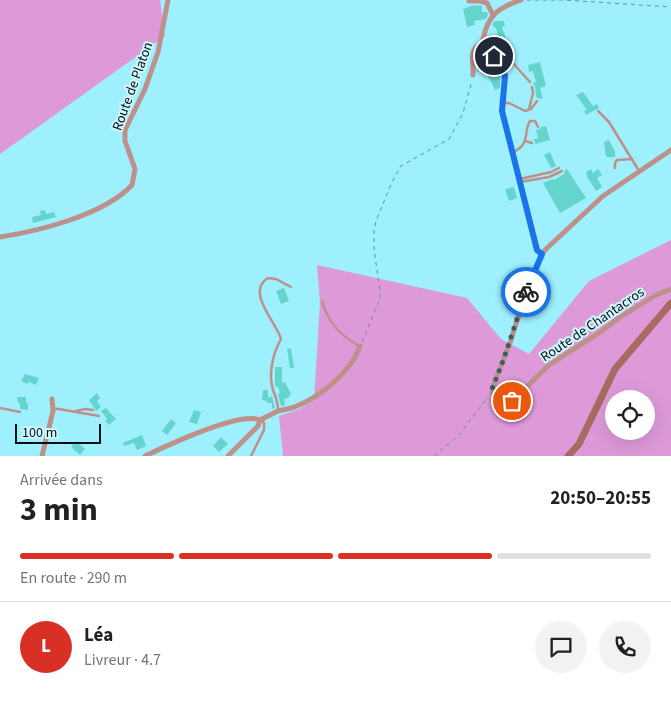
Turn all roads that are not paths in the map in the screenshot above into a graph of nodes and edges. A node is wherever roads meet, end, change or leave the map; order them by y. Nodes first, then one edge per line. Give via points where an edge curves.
1 (168, 0) edge
2 (522, 0) edge
3 (469, 1) edge
4 (510, 2) edge
5 (493, 15) junction
6 (484, 43) junction
7 (501, 63) junction
8 (473, 76) road end
9 (530, 82) dead end
10 (532, 87) dead end
11 (537, 101) dead end
12 (502, 103) junction
13 (528, 111) junction
14 (598, 111) dead end
15 (538, 127) dead end
16 (525, 142) junction
17 (532, 143) dead end
18 (671, 150) edge
19 (514, 152) junction
20 (632, 158) junction
21 (615, 168) dead end
22 (560, 170) dead end
23 (639, 171) junction
24 (520, 181) junction
25 (0, 237) edge
26 (542, 254) junction
27 (291, 287) dead end
28 (671, 289) edge
29 (322, 301) dead end
30 (671, 303) edge
31 (360, 346) joint
32 (52, 399) dead end
33 (0, 408) edge
34 (53, 408) junction
35 (93, 410) dead end
36 (75, 411) junction
37 (278, 411) junction
38 (20, 412) dead end
39 (99, 416) dead end
40 (260, 420) junction
41 (42, 456) edge
42 (145, 456) edge
43 (228, 456) edge
44 (251, 456) edge
45 (568, 456) edge

1 - 25 street, Route de Platon via 158,52 125,130 125,141 135,169 132,185 86,214
2 - 4 street
3 - 5 street via 487,3
4 - 5 street
5 - 6 street via 485,31
6 - 7 street
6 - 8 street via 472,52
7 - 9 lane via 511,61
7 - 12 street via 506,84
10 - 13 lane
11 - 13 lane
12 - 13 lane
12 - 19 street
14 - 20 lane
15 - 16 lane via 535,121 530,121
16 - 17 lane
16 - 19 lane
18 - 23 street
19 - 24 street
20 - 21 lane via 617,160
20 - 23 lane
22 - 24 lane via 549,177
23 - 26 street via 593,204
24 - 26 street via 537,250
26 - 28 street, Route de Chantacros via 492,389 492,394 502,400 512,401 549,365 618,318
27 - 37 lane via 272,277 263,283 260,292 281,339 272,367 272,387 278,400
29 - 31 lane via 343,336
30 - 45 main road via 615,369 579,444
31 - 37 street via 346,372 312,398
32 - 34 street
33 - 38 lane
34 - 36 lane
34 - 41 street
35 - 36 lane
36 - 39 lane
37 - 40 street
40 - 42 street via 227,423
40 - 43 street
40 - 44 lane via 264,426

